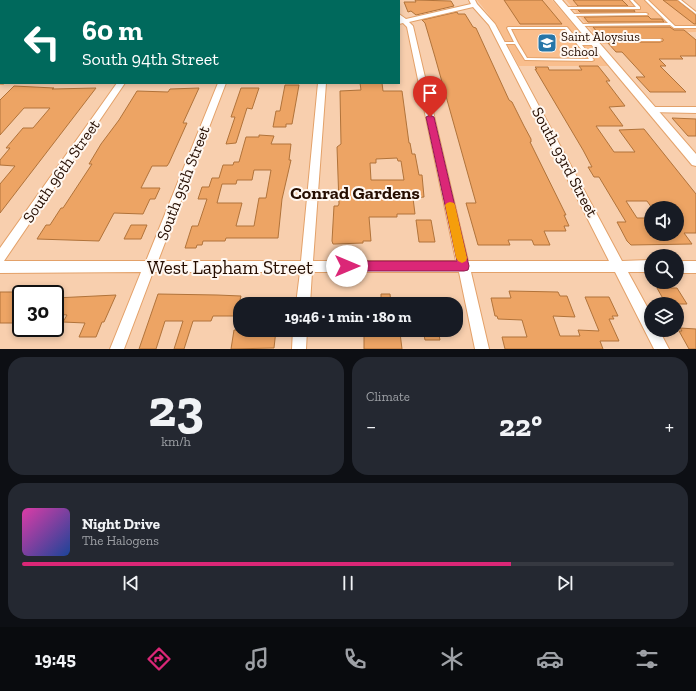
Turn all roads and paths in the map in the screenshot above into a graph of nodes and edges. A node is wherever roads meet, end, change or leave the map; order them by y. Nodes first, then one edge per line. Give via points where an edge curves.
1 (558, 0) edge
2 (631, 0) edge
3 (646, 0) edge
4 (679, 0) edge
5 (473, 2) edge
6 (568, 11) junction
7 (696, 12) edge
8 (646, 14) dead end
9 (401, 20) edge
10 (670, 24) junction
11 (580, 25) junction
12 (696, 28) edge
13 (660, 40) dead end
14 (594, 42) junction
15 (502, 43) junction
16 (516, 43) junction
17 (579, 44) junction
18 (120, 84) edge
19 (222, 84) edge
20 (322, 84) edge
21 (652, 110) junction
22 (696, 110) edge
23 (696, 162) edge
24 (0, 258) edge
25 (464, 266) junction
26 (619, 266) junction
27 (644, 266) edge
28 (0, 267) edge
29 (150, 267) junction
30 (306, 267) junction
31 (684, 267) edge
32 (696, 267) edge
33 (303, 297) edge
34 (644, 314) edge
35 (300, 337) edge
36 (656, 337) edge
37 (116, 349) edge
38 (299, 349) edge
39 (482, 349) edge
40 (662, 349) edge

1 - 6 street
2 - 6 lane via 639,8
3 - 10 lane
4 - 7 lane
5 - 9 street
5 - 15 street, South 93rd Street via 492,24
6 - 8 lane
6 - 11 street
9 - 25 street via 410,26
10 - 11 lane
10 - 12 lane via 674,27
11 - 14 street
13 - 14 lane
14 - 17 lane
14 - 21 street
15 - 16 lane
15 - 26 street, South 93rd Street
16 - 17 lane via 509,28 566,28
16 - 17 lane via 526,59 592,60
18 - 24 street, South 96th Street
19 - 29 street, South 95th Street
20 - 30 street
21 - 22 street
21 - 23 street
25 - 26 street, West Lapham Street
25 - 30 street, West Lapham Street
25 - 39 street
26 - 27 street, West Lapham Street
26 - 34 street, South 93rd Street
28 - 29 street, West Lapham Street
29 - 30 street, West Lapham Street
29 - 37 street, South 95th Street
30 - 33 street
31 - 32 street
35 - 38 street
36 - 40 street, South 93rd Street

